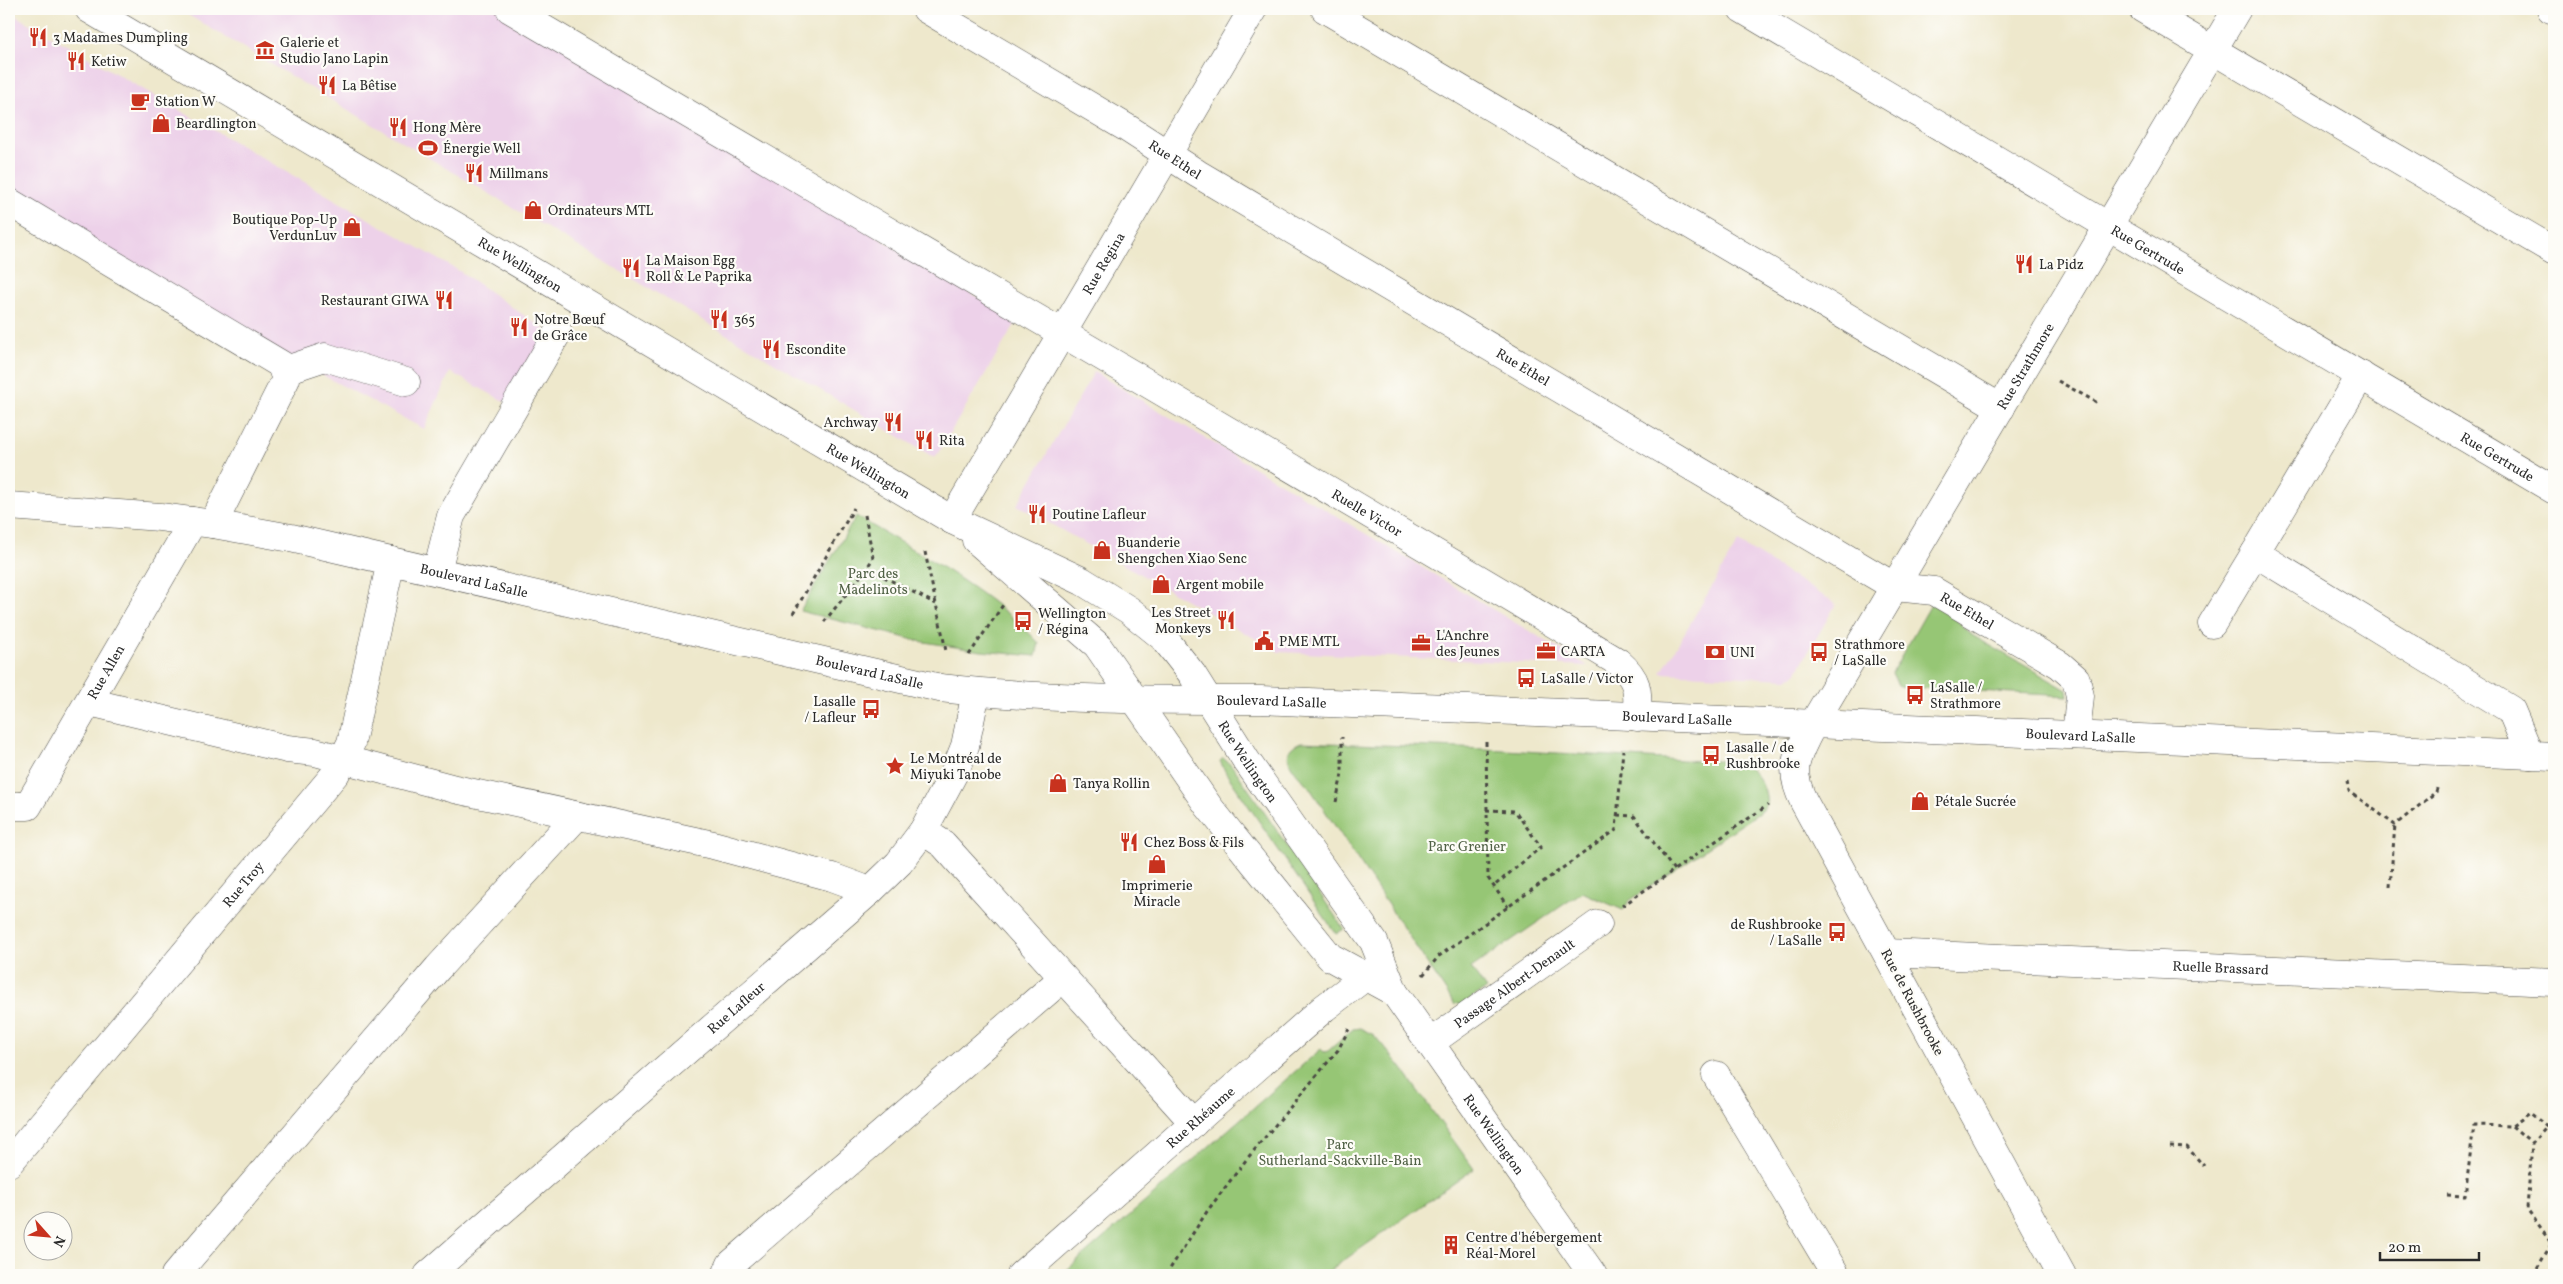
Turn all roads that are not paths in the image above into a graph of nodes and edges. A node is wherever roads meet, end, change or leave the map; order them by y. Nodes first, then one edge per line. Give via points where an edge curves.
1 (89, 9) edge
2 (510, 9) edge
3 (926, 9) edge
4 (1253, 9) edge
5 (1325, 9) edge
6 (1742, 9) edge
7 (2143, 9) edge
8 (2237, 9) edge
9 (2212, 50) junction
10 (1168, 154) junction
11 (9, 202) edge
12 (2109, 224) junction
13 (2554, 252) edge
14 (558, 332) dead end
15 (1062, 334) junction
16 (283, 371) junction
17 (2361, 375) junction
18 (406, 382) dead end
19 (2001, 408) junction
20 (2554, 490) edge
21 (9, 506) edge
22 (952, 520) junction
23 (203, 523) junction
24 (2255, 553) junction
25 (391, 561) junction
26 (437, 571) junction
27 (1895, 587) junction
28 (2212, 624) dead end
29 (976, 692) junction
30 (1137, 700) junction
31 (1208, 701) junction
32 (88, 702) junction
33 (1638, 717) junction
34 (1813, 724) junction
35 (2076, 735) junction
36 (2542, 755) edge
37 (343, 760) junction
38 (18, 806) edge
39 (577, 816) junction
40 (923, 831) junction
41 (870, 891) junction
42 (1609, 916) road end
43 (1887, 953) junction
44 (1374, 969) junction
45 (1063, 978) junction
46 (2554, 982) edge
47 (1430, 1042) junction
48 (1716, 1075) dead end
49 (1194, 1123) junction
50 (9, 1163) edge
51 (175, 1275) edge
52 (428, 1275) edge
53 (726, 1275) edge
54 (1021, 1275) edge
55 (1593, 1275) edge
56 (1836, 1275) edge
57 (2062, 1275) edge

1 - 22 street, Rue Wellington
2 - 15 street, Ruelle Victor
3 - 10 street, Rue Ethel
4 - 10 street, Rue Regina
5 - 19 street
6 - 12 street, Rue Gertrude
7 - 9 street
8 - 9 street, Rue Strathmore
9 - 12 street, Rue Strathmore
9 - 13 street
10 - 15 street, Rue Regina
10 - 27 street, Rue Ethel
11 - 16 street via 250,344 282,366
12 - 17 street, Rue Gertrude
12 - 19 street, Rue Strathmore
14 - 26 street via 451,516
15 - 22 street, Rue Regina
15 - 33 street, Ruelle Victor via 1618,662 1637,686
16 - 18 street via 325,357
16 - 23 street, Rue Allen via 286,379
17 - 20 street, Rue Gertrude
17 - 24 street
19 - 27 street, Rue Strathmore
21 - 23 street, Boulevard LaSalle
22 - 30 street, Rue Wellington via 1097,645
22 - 31 street, Rue Wellington via 1082,581 1128,610 1164,638
23 - 25 street, Boulevard LaSalle
23 - 32 street, Rue Allen
24 - 28 street
24 - 36 street via 2511,710
25 - 26 street, Boulevard LaSalle
25 - 37 street, Rue Troy via 351,743
26 - 29 street, Boulevard LaSalle via 940,688
27 - 34 street, Rue Strathmore
27 - 35 street, Rue Ethel via 1934,591 2060,665 2076,679 2080,696
29 - 30 street, Boulevard LaSalle
29 - 40 street, Rue Lafleur via 965,746
30 - 31 street, Boulevard LaSalle
30 - 44 street, Rue Wellington via 1210,807 1330,957
31 - 33 street, Boulevard LaSalle via 1261,700
31 - 44 street, Rue Wellington via 1374,942
32 - 37 street
32 - 38 street, Rue Allen
33 - 34 street, Boulevard LaSalle
34 - 35 street, Boulevard LaSalle
34 - 43 street, Rue de Rushbrooke via 1794,765 1798,790
35 - 36 street, Boulevard LaSalle
37 - 39 street
37 - 50 street, Rue Troy via 322,791
39 - 41 street via 713,845 832,877
39 - 51 street via 438,968
40 - 41 street, Rue Lafleur
40 - 45 street via 943,844
41 - 52 street, Rue Lafleur
42 - 47 street, Passage Albert-Denault
43 - 46 street, Ruelle Brassard
43 - 57 street, Rue de Rushbrooke
44 - 47 street, Rue Wellington
44 - 49 street, Rue Rhéaume via 1324,1008
45 - 49 street
45 - 53 street via 731,1264
47 - 55 street, Rue Wellington
48 - 56 street
49 - 54 street, Rue Rhéaume

